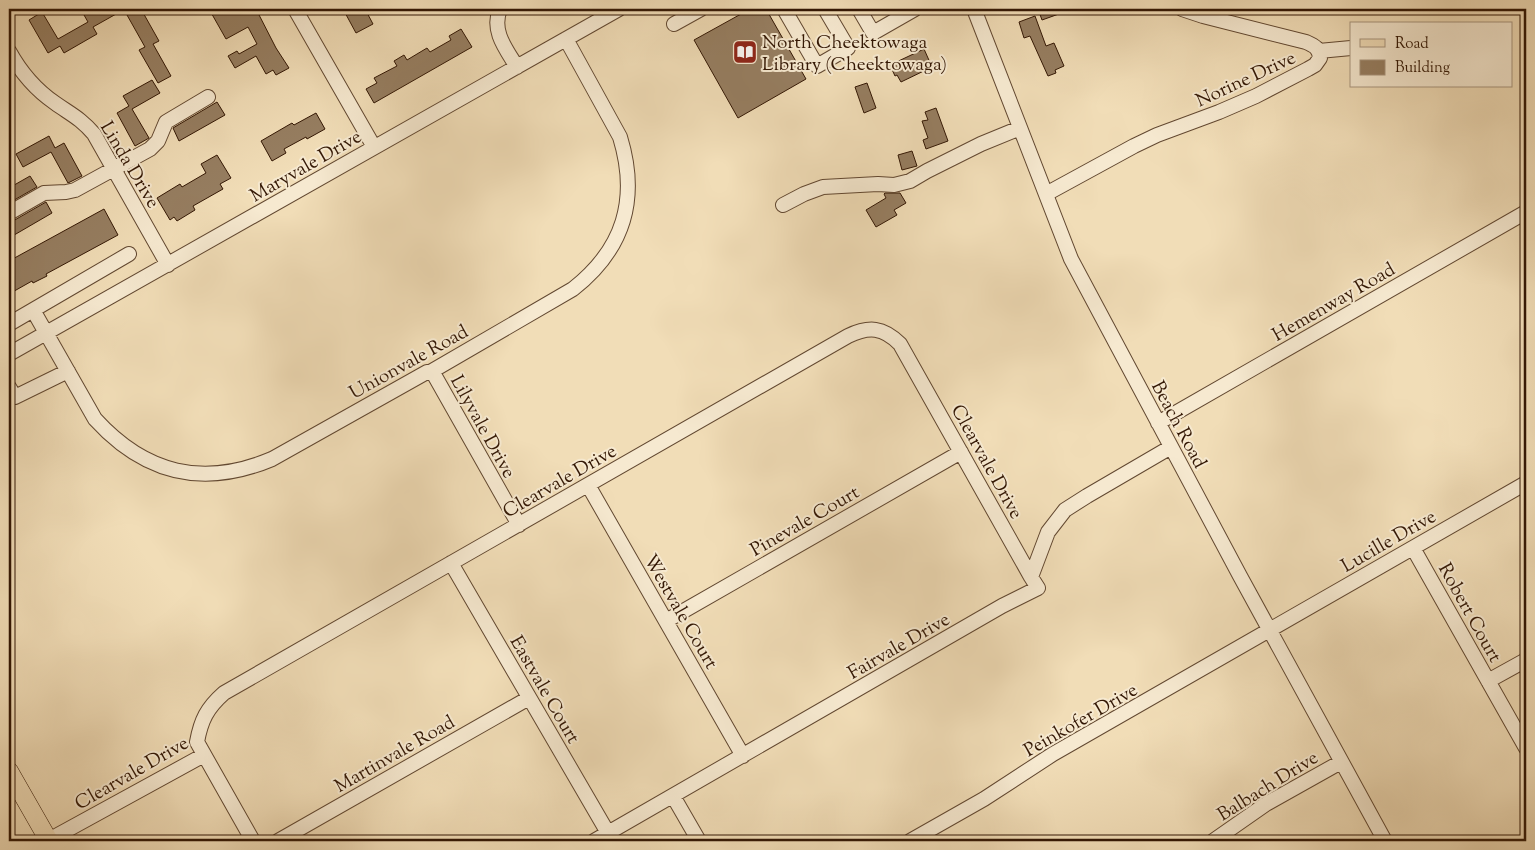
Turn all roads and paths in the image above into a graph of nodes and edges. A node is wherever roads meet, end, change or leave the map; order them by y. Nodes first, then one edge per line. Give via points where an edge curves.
1 (295, 9) edge
2 (500, 9) edge
3 (619, 9) edge
4 (701, 9) edge
5 (784, 9) edge
6 (825, 9) edge
7 (859, 9) edge
8 (915, 9) edge
9 (974, 9) edge
10 (1182, 9) edge
11 (674, 24) dead end
12 (566, 39) junction
13 (1350, 48) edge
14 (9, 51) edge
15 (1319, 51) junction
16 (517, 67) junction
17 (208, 97) dead end
18 (1020, 128) junction
19 (374, 147) junction
20 (113, 169) junction
21 (1046, 194) junction
22 (782, 205) dead end
23 (1526, 212) edge
24 (9, 213) edge
25 (129, 254) dead end
26 (168, 265) junction
27 (33, 310) junction
28 (9, 324) edge
29 (46, 333) junction
30 (9, 354) edge
31 (68, 371) junction
32 (432, 371) junction
33 (11, 394) edge
34 (1158, 423) junction
35 (1171, 447) junction
36 (961, 452) junction
37 (1526, 483) edge
38 (588, 485) junction
39 (519, 526) junction
40 (1413, 548) junction
41 (451, 563) junction
42 (1031, 577) junction
43 (666, 621) junction
44 (1270, 630) junction
45 (1526, 660) edge
46 (1488, 681) junction
47 (529, 698) junction
48 (1526, 748) edge
49 (204, 755) junction
50 (743, 756) junction
51 (1341, 762) junction
52 (9, 771) edge
53 (673, 796) junction
54 (608, 833) junction
55 (48, 841) edge
56 (253, 841) edge
57 (278, 841) edge
58 (594, 841) edge
59 (699, 841) edge
60 (910, 841) edge
61 (1213, 841) edge
62 (1385, 841) edge

1 - 19 street
2 - 16 street via 496,25 500,39
3 - 12 street, Maryvale Drive
4 - 11 street
5 - 6 street via 817,66 848,48
7 - 8 street via 873,33
9 - 18 street, Beach Road
10 - 15 street, Norine Drive via 1306,42
12 - 16 street, Maryvale Drive
12 - 32 street, Unionvale Road via 620,137 628,190 621,230 610,251 584,280
13 - 15 street
14 - 20 street, Linda Drive via 25,76 39,90 94,134
15 - 21 street, Norine Drive via 1320,58 1315,65 1300,73 1256,96 1142,142
16 - 19 street, Maryvale Drive
17 - 20 street via 166,122 150,149
18 - 21 street, Beach Road
18 - 22 street via 981,144 910,181 894,185 823,187
19 - 26 street, Maryvale Drive
20 - 24 street via 75,190 44,193
20 - 26 street, Linda Drive
21 - 34 street, Beach Road via 1071,259
23 - 34 street, Hemenway Road
25 - 27 street
26 - 29 street, Maryvale Drive
27 - 28 street
27 - 29 street, Unionvale Road
29 - 30 street, Maryvale Drive
29 - 31 street, Unionvale Road
31 - 32 street, Unionvale Road via 96,419 123,446 158,465 196,474 216,474 272,459
31 - 33 street
32 - 39 street, Lilyvale Drive
34 - 35 street, Beach Road
35 - 42 street, Fairvale Drive via 1065,510 1048,532
35 - 44 street, Beach Road
36 - 38 street, Clearvale Drive via 900,344 886,333 866,329 839,341
36 - 42 street, Clearvale Drive
36 - 43 street, Pinevale Court
37 - 40 street, Lucille Drive
38 - 39 street, Clearvale Drive
38 - 43 street, Westvale Court
39 - 41 street, Clearvale Drive
40 - 44 street, Lucille Drive
40 - 46 street, Robert Court
41 - 47 street, Eastvale Court
41 - 49 street, Clearvale Drive via 224,693 214,702 200,726 197,742
42 - 50 street, Fairvale Drive via 1038,588
43 - 50 street, Westvale Court
44 - 51 street, Beach Road
44 - 60 street, Peinkofer Drive via 1053,754 984,799
45 - 46 street
46 - 48 street, Robert Court
47 - 54 street, Eastvale Court
47 - 57 street, Martinvale Road
49 - 55 street, Clearvale Drive
49 - 56 street
50 - 53 street, Fairvale Drive
51 - 61 street, Balbach Drive via 1266,804
51 - 62 street, Beach Road
52 - 55 main road
53 - 54 street, Fairvale Drive
53 - 59 street
54 - 58 street, Fairvale Drive

